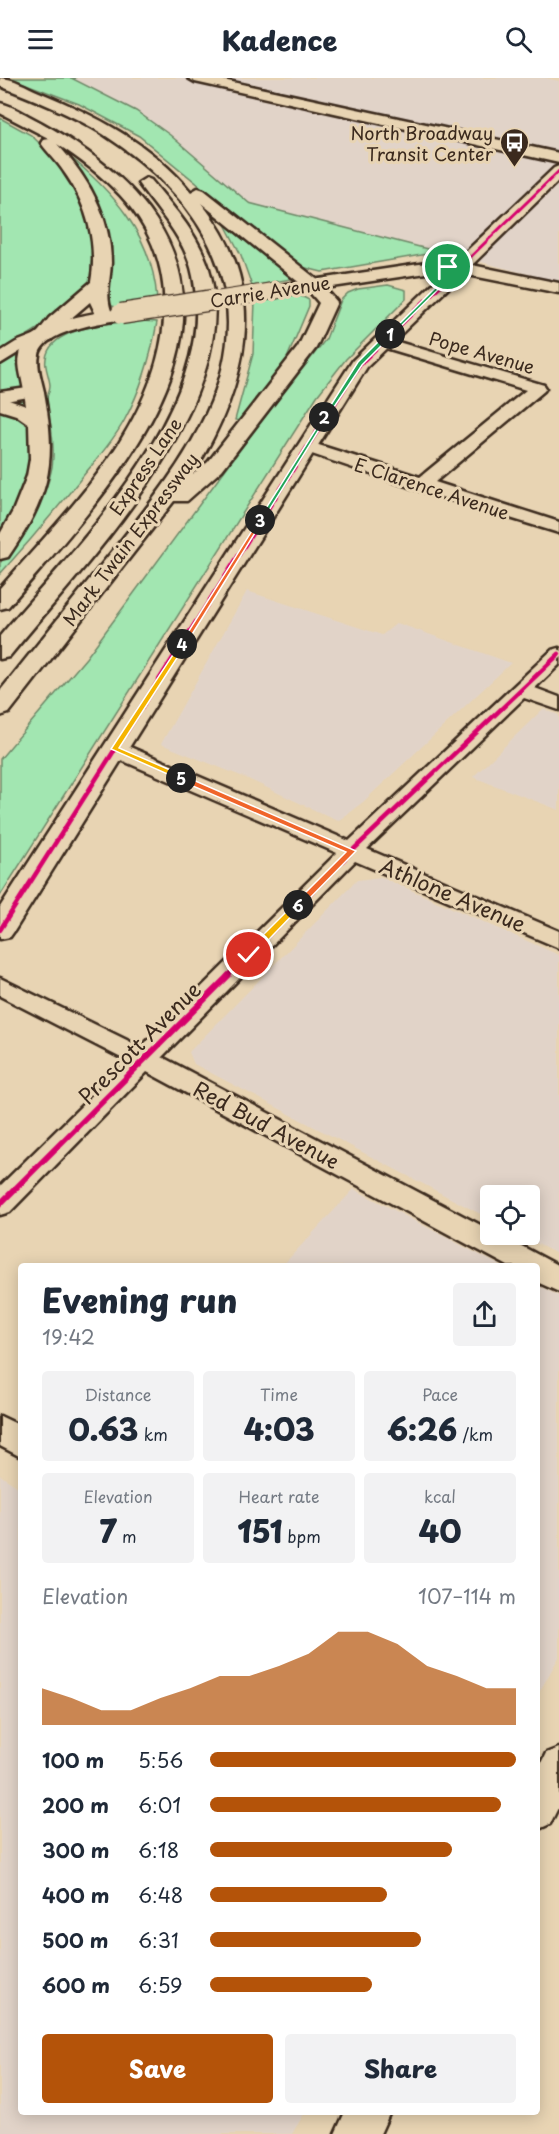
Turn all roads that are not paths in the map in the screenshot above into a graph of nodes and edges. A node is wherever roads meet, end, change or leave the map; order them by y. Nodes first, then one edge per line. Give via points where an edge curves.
1 (195, 78) edge
2 (0, 81) edge
3 (0, 94) edge
4 (0, 107) edge
5 (21, 117) junction
6 (559, 158) edge
7 (157, 166) junction
8 (559, 171) edge
9 (458, 267) junction
10 (375, 276) junction
11 (98, 285) junction
12 (313, 285) junction
13 (559, 288) edge
14 (430, 295) junction
15 (113, 316) junction
16 (44, 336) junction
17 (381, 342) junction
18 (0, 359) edge
19 (34, 392) junction
20 (0, 397) edge
21 (0, 403) edge
22 (40, 422) junction
23 (306, 446) junction
24 (421, 485) junction
25 (147, 523) junction
26 (559, 528) edge
27 (0, 552) edge
28 (0, 602) edge
29 (0, 652) edge
30 (559, 654) edge
31 (521, 690) junction
32 (559, 704) edge
33 (0, 708) edge
34 (114, 749) junction
35 (352, 851) junction
36 (0, 930) edge
37 (559, 940) edge
38 (0, 986) edge
39 (146, 1059) junction
40 (0, 1204) edge
41 (527, 1263) edge
42 (540, 1270) edge
43 (559, 1280) edge
44 (0, 1429) edge
45 (18, 1441) edge
46 (367, 2115) edge
47 (356, 2134) edge

1 - 6 main road
2 - 7 main road, Mark Twain Expressway via 90,120
3 - 29 main road, Express Lane via 70,126 132,169 172,213 190,244 200,269 206,314 197,376 177,421 108,521
4 - 5 main road
5 - 11 main road via 70,167 85,190 102,250
5 - 28 main road via 79,149 133,200 154,229 168,261 175,315 164,375 144,419 94,492
7 - 12 main road via 221,210
7 - 25 main road, Mark Twain Expressway via 196,207 220,245 235,287 237,326 231,367 217,411 192,459
8 - 9 main road
9 - 10 main road, Carrie Avenue
9 - 13 main road, Carrie Avenue
9 - 14 main road
10 - 12 main road, Carrie Avenue
10 - 14 main road via 416,283
11 - 15 main road via 99,309
11 - 16 main road via 51,324
12 - 15 main road, Carrie Avenue, bridge
12 - 25 main road via 328,302 307,348 215,466
14 - 17 main road
15 - 16 main road, Carrie Avenue
16 - 18 street
16 - 19 main road via 33,344 29,355
17 - 23 main road via 351,375
17 - 24 street, Pope Avenue via 538,388
19 - 20 street
19 - 22 main road
21 - 22 main road
22 - 27 main road via 43,446 36,488
23 - 24 street, E Clarence Avenue
23 - 34 main road
24 - 26 street, E Clarence Avenue
25 - 33 main road, Mark Twain Expressway
30 - 31 street, Prescott Avenue
31 - 32 street
31 - 35 street, Prescott Avenue
34 - 35 street, Athlone Avenue
34 - 36 main road
35 - 37 street, Athlone Avenue
35 - 39 street, Prescott Avenue
38 - 39 street, Red Bud Avenue
39 - 40 street, Prescott Avenue
39 - 41 street, Red Bud Avenue
42 - 43 street
44 - 45 street
46 - 47 street

